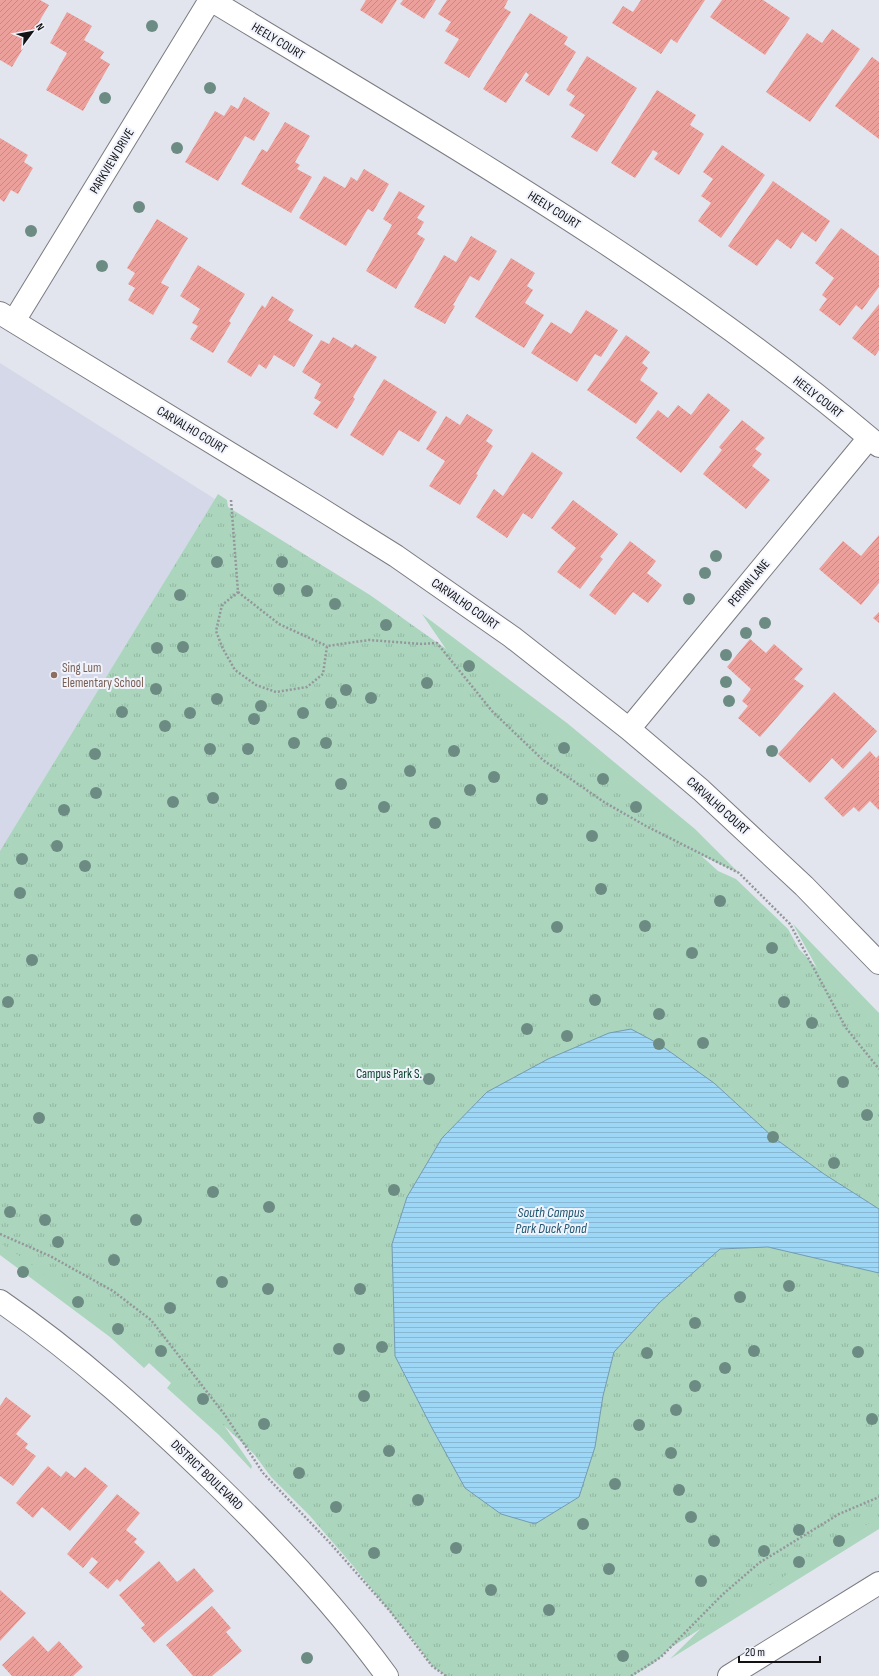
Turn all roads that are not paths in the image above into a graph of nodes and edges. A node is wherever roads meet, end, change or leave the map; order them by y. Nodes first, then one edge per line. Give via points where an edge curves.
1 (211, 0) edge
2 (7, 317) edge
3 (874, 442) edge
4 (629, 729) junction
5 (879, 963) edge
6 (0, 1301) edge
7 (879, 1583) edge
8 (387, 1676) edge
9 (730, 1676) edge

1 - 2 street, PARKVIEW DRIVE
1 - 3 street, HEELY COURT via 558,212 648,271 778,365
2 - 4 street, CARVALHO COURT via 396,556 512,637
3 - 4 street, PERRIN LANE
4 - 5 street, CARVALHO COURT via 701,790 793,876
6 - 8 street, DISTRICT BOULEVARD via 92,1371 166,1435 258,1526 324,1598
7 - 9 street

